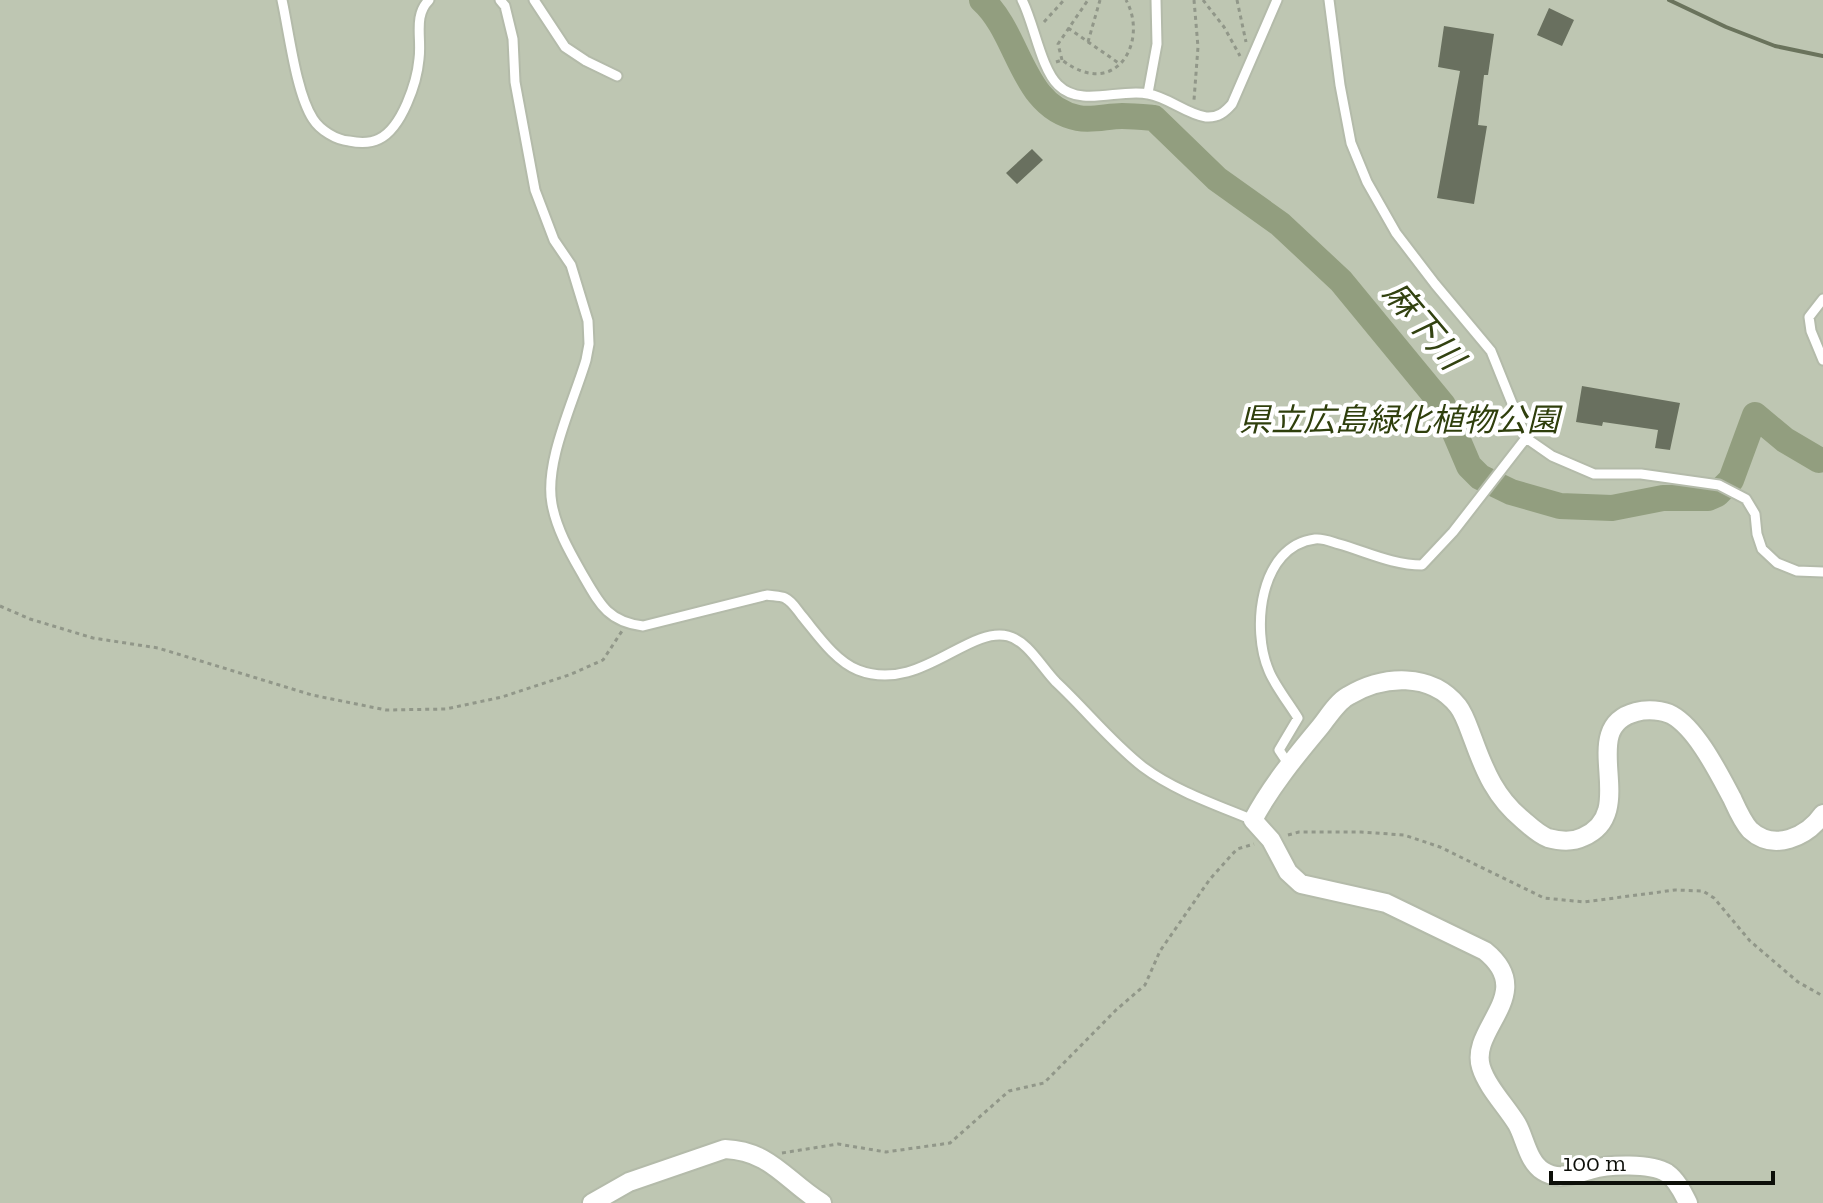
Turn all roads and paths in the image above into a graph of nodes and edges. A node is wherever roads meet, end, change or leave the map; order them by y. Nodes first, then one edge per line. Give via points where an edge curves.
1 (282, 0) edge
2 (429, 0) edge
3 (500, 0) edge
4 (534, 0) edge
5 (1022, 0) edge
6 (1064, 0) edge
7 (1088, 0) edge
8 (1100, 0) edge
9 (1126, 0) edge
10 (1156, 0) edge
11 (1194, 0) edge
12 (1203, 0) edge
13 (1237, 0) edge
14 (1277, 0) edge
15 (1329, 0) edge
16 (1034, 28) junction
17 (1068, 28) junction
18 (1088, 42) junction
19 (1062, 60) junction
20 (1120, 64) junction
21 (1249, 68) junction
22 (1047, 70) junction
23 (617, 76) dead end
24 (1148, 93) junction
25 (1192, 111) junction
26 (1823, 299) edge
27 (1823, 360) edge
28 (1526, 438) junction
29 (1823, 572) edge
30 (0, 606) edge
31 (625, 624) junction
32 (1289, 765) junction
33 (1823, 814) edge
34 (1253, 820) junction
35 (1271, 840) junction
36 (1823, 996) edge
37 (762, 1156) junction
38 (592, 1203) edge
39 (822, 1203) edge
40 (1688, 1203) edge

1 - 2 lane via 314,121 339,140 363,143 381,138 411,95 419,59 419,19
3 - 31 lane via 513,39 515,82 535,190 554,240 571,265 588,321 586,360 554,456 551,500 568,549 590,587 610,615
4 - 23 lane via 565,47
5 - 16 lane
6 - 16 path
7 - 17 path
8 - 18 path
9 - 20 path via 1132,30
10 - 24 lane via 1157,44
11 - 25 path via 1198,47
12 - 21 path
13 - 21 path
14 - 21 lane
15 - 28 lane via 1351,143 1367,182 1396,233 1491,351
16 - 22 lane
17 - 18 path
17 - 19 path via 1058,44
18 - 20 path
19 - 20 path via 1090,74 1111,73
19 - 22 path
21 - 25 lane via 1221,115 1206,117
22 - 24 lane via 1059,86 1077,96
24 - 25 lane
26 - 27 lane via 1809,317
28 - 29 lane via 1594,474 1641,474 1719,485 1746,499 1755,514 1762,549 1777,563 1797,571
28 - 32 lane via 1422,565 1318,539 1299,543 1282,556 1269,576 1261,644 1269,673 1298,718 1279,750
30 - 31 path via 93,638 158,648 312,695 386,710 446,709 569,675 603,660
31 - 34 lane via 643,626 767,595 785,598 839,658 872,674 912,671 995,635 1011,637 1145,769
32 - 33 street via 1347,696 1385,679 1413,680 1435,686 1461,708 1492,788 1546,837 1577,840 1603,823 1610,806 1607,738 1624,716 1641,711 1671,714 1694,736 1743,820 1757,834 1796,838
32 - 34 street
34 - 35 street
35 - 36 path via 1299,832 1404,835 1544,898 1584,902 1703,891 1750,941
35 - 37 path via 1237,849 1188,907 1145,985 1044,1083 1009,1091 950,1143 886,1152 838,1144
35 - 40 street via 1301,884 1386,903 1496,961 1505,983 1503,999 1480,1053 1481,1067 1541,1171 1556,1176 1607,1167 1655,1169 1669,1174
37 - 38 street via 725,1149 706,1154 629,1182
37 - 39 street

